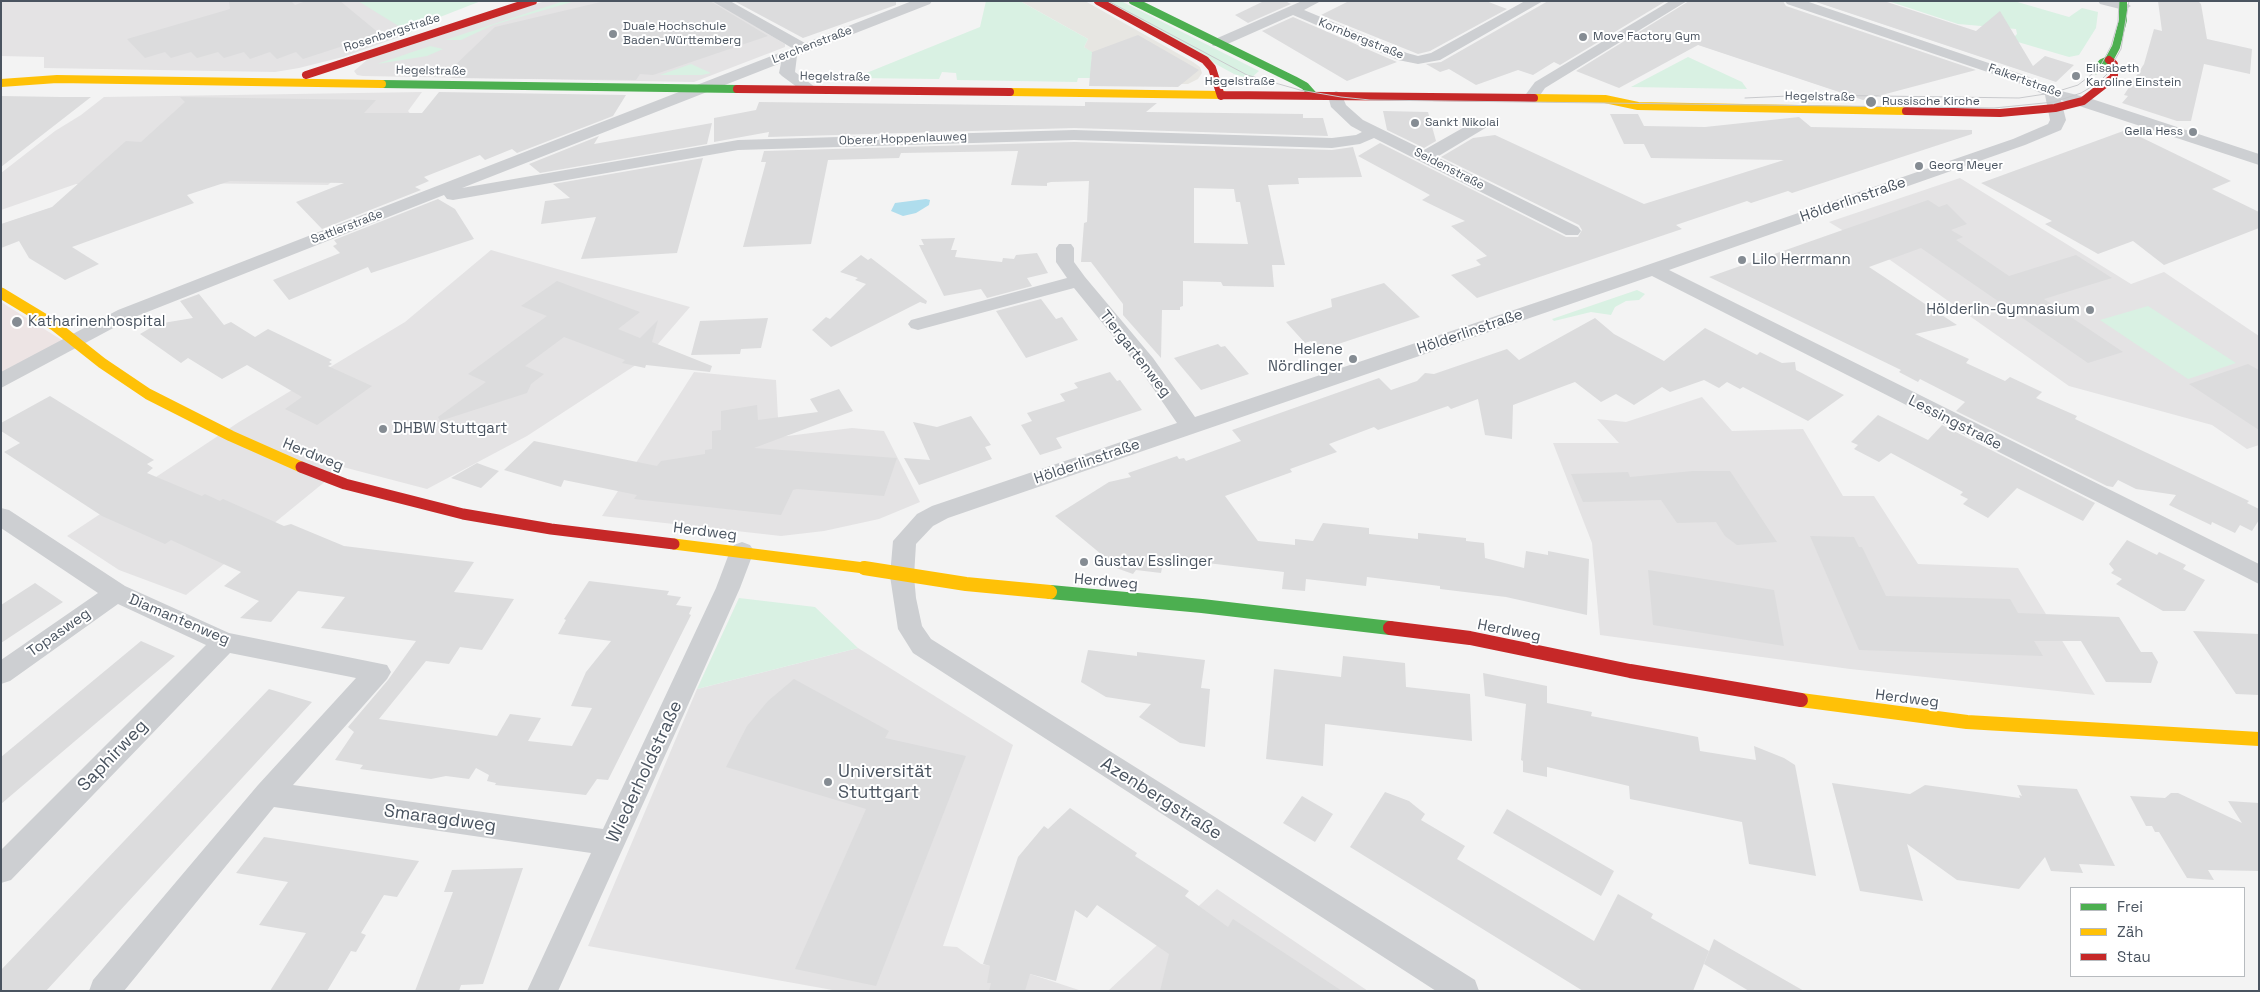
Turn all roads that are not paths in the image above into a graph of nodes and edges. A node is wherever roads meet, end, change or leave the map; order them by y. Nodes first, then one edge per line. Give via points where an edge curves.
1 (533, 1) edge
2 (718, 1) edge
3 (925, 1) edge
4 (1098, 1) edge
5 (1133, 1) edge
6 (1314, 1) edge
7 (1536, 1) edge
8 (1680, 1) edge
9 (1792, 1) edge
10 (2105, 1) edge
11 (512, 4) edge
12 (2123, 4) edge
13 (1294, 11) junction
14 (1218, 43) junction
15 (796, 51) junction
16 (2109, 60) junction
17 (1, 73) edge
18 (57, 79) junction
19 (288, 82) junction
20 (1, 83) edge
21 (699, 89) junction
22 (810, 90) junction
23 (1642, 94) dead end
24 (1313, 95) junction
25 (1221, 96) junction
26 (1336, 96) junction
27 (2027, 96) dead end
28 (1531, 98) junction
29 (1614, 100) junction
30 (2084, 100) junction
31 (2054, 101) junction
32 (1481, 124) dead end
33 (1373, 132) junction
34 (1425, 157) junction
35 (2259, 160) edge
36 (435, 192) junction
37 (1572, 231) dead end
38 (1065, 248) dead end
39 (1652, 269) junction
40 (1078, 282) junction
41 (1, 293) edge
42 (918, 324) dead end
43 (75, 339) junction
44 (1, 381) edge
45 (1191, 427) junction
46 (1, 516) edge
47 (742, 551) junction
48 (2259, 575) edge
49 (902, 576) junction
50 (116, 593) junction
51 (225, 642) junction
52 (1, 674) edge
53 (2259, 739) edge
54 (268, 794) junction
55 (612, 843) junction
56 (1, 870) edge
57 (104, 991) edge
58 (542, 991) edge
59 (1464, 991) edge

1 - 11 street, Rosenbergstraße
2 - 15 street
3 - 15 street, Lerchenstraße
4 - 25 street via 1205,60 1212,68
5 - 14 street
6 - 13 street
7 - 13 street, Kornbergstraße via 1435,57 1418,60 1403,57
8 - 28 street via 1540,86
9 - 31 street, Falkertstraße via 2019,78
10 - 12 street
11 - 19 street, Rosenbergstraße
12 - 16 street via 2123,20
13 - 14 street
14 - 24 street via 1305,86
15 - 21 street, Lerchenstraße
15 - 22 street via 787,73
16 - 30 street via 2114,64 2114,76
16 - 31 street
17 - 18 street, Hegelstraße
18 - 19 street, Hegelstraße
18 - 20 street, Hegelstraße
19 - 21 street, Hegelstraße
21 - 22 street, Hegelstraße
21 - 36 street, Sattlerstraße
22 - 25 street, Hegelstraße
23 - 29 street, Hegelstraße
24 - 25 street, Hegelstraße
24 - 26 street, Hegelstraße
26 - 28 street, Hegelstraße
26 - 33 street, Seidenstraße via 1339,107 1348,116
27 - 31 street
28 - 29 street, Hegelstraße
29 - 31 street, Hegelstraße via 1638,106 2000,114
30 - 31 street, Falkertstraße
30 - 35 street, Falkertstraße
31 - 39 street, Hölderlinstraße via 2058,120 2055,127
32 - 34 street
33 - 34 street, Seidenstraße
33 - 36 street, Oberer Hoppenlauweg via 1360,139 1332,143 1083,135 738,145 462,195
34 - 37 street, Seidenstraße
36 - 43 street, Sattlerstraße via 125,314
38 - 40 street, Tiergartenweg via 1064,262
39 - 45 street, Hölderlinstraße
39 - 48 street, Lessingstraße
40 - 42 street
40 - 45 street, Tiergartenweg via 1146,364
41 - 43 street, Herdweg
43 - 44 street, Sattlerstraße
43 - 47 street, Herdweg via 102,363 148,394 247,443 345,484 463,514
45 - 49 street, Hölderlinstraße via 930,516 906,541
46 - 50 street, Diamantenweg
47 - 49 street, Herdweg via 879,569
47 - 55 street, Wiederholdstraße
49 - 53 street, Herdweg via 1202,606 1470,638 1782,698 1967,722
49 - 59 street, Azenbergstraße via 910,629 922,646
50 - 51 street, Diamantenweg
50 - 52 street, Topasweg
51 - 54 street, Diamantenweg via 378,672
51 - 56 street, Saphirweg
54 - 55 street, Smaragdweg
54 - 57 street
55 - 58 street, Wiederholdstraße

